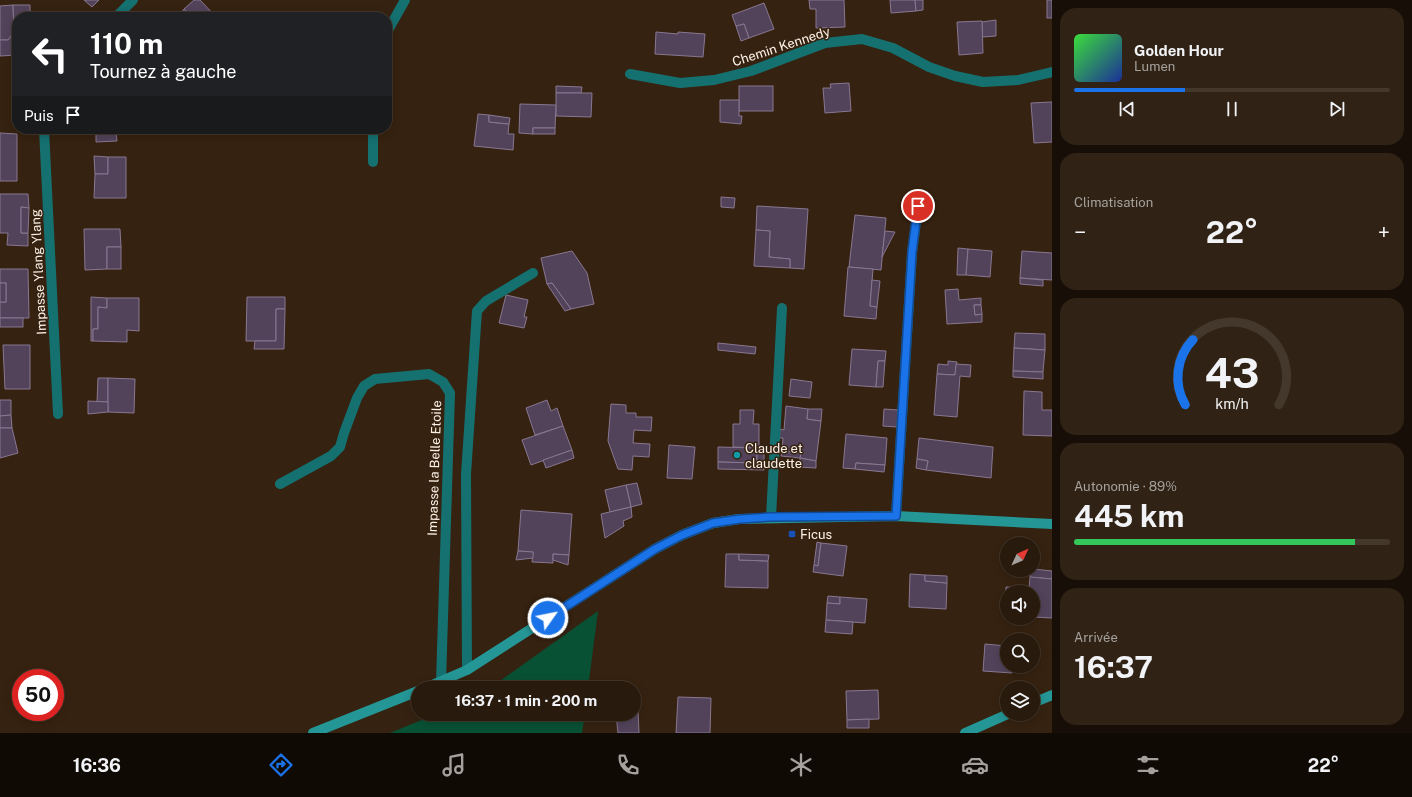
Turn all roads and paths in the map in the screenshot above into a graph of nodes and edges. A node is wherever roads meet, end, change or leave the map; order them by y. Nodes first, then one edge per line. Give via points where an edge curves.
1 (133, 0) edge
2 (405, 0) edge
3 (121, 12) edge
4 (392, 23) edge
5 (1052, 72) edge
6 (630, 74) dead end
7 (44, 134) edge
8 (373, 134) edge
9 (373, 162) dead end
10 (918, 206) dead end
11 (533, 274) dead end
12 (782, 308) dead end
13 (58, 414) dead end
14 (280, 484) dead end
15 (896, 516) junction
16 (771, 517) junction
17 (1052, 524) edge
18 (467, 670) junction
19 (441, 681) edge
20 (443, 681) edge
21 (411, 694) edge
22 (1052, 695) edge
23 (1040, 700) edge
24 (1000, 718) edge
25 (313, 733) edge
26 (965, 733) edge

1 - 3 street
2 - 4 street
5 - 6 street, Chemin Kennedy via 1018,80 983,82 935,69 893,48 862,39 825,43 751,71 714,80 680,83
7 - 13 street, Impasse Ylang Ylang
8 - 9 street
10 - 15 street via 912,252
11 - 18 street via 486,301 477,311 466,474
12 - 16 street
14 - 19 street, Impasse la Belle Etoile via 331,456 340,447 357,398 364,386 375,379 429,374 443,382 450,393
15 - 16 main road
15 - 17 main road
16 - 18 main road via 713,523 682,535 655,549
18 - 20 main road
21 - 25 main road
22 - 23 main road
24 - 26 main road

